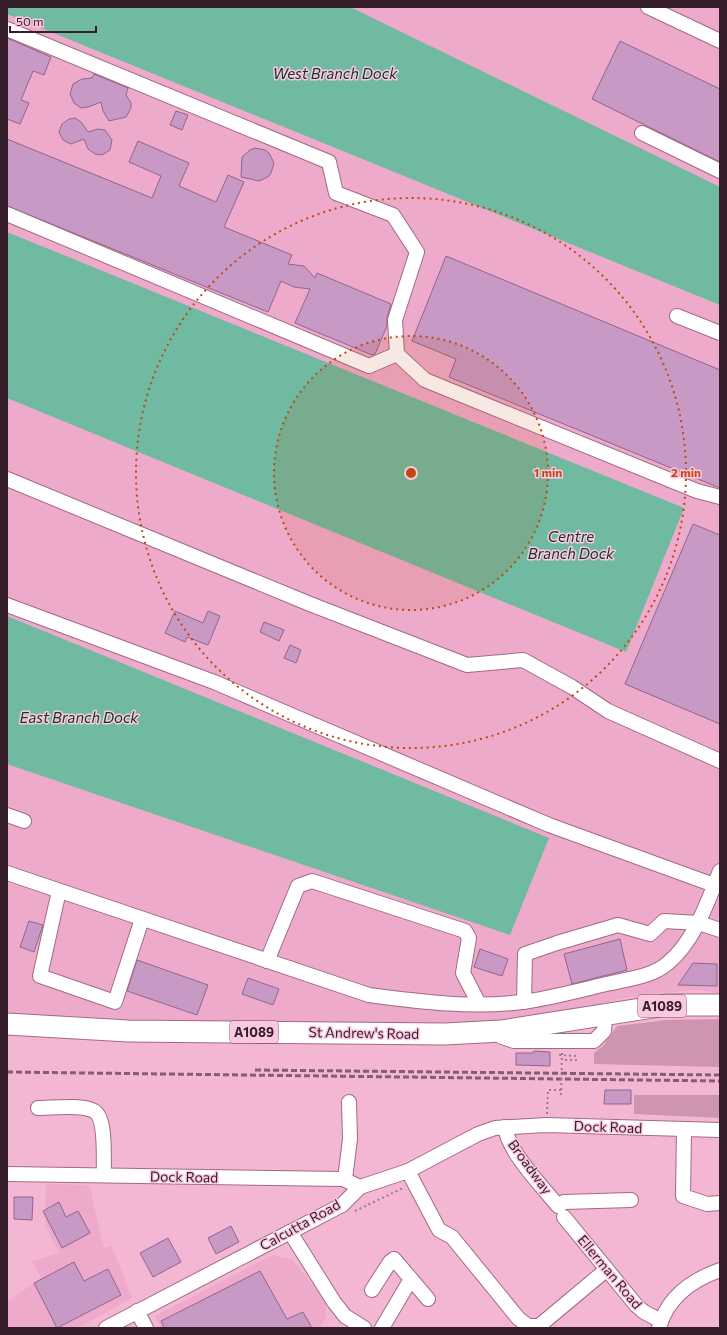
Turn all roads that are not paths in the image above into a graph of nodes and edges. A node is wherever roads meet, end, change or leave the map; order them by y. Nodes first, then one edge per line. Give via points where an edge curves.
1 (648, 7) edge
2 (7, 29) edge
3 (720, 41) edge
4 (642, 133) dead end
5 (720, 171) edge
6 (7, 214) edge
7 (677, 316) dead end
8 (720, 333) edge
9 (397, 354) junction
10 (7, 479) edge
11 (720, 497) edge
12 (7, 605) edge
13 (720, 761) edge
14 (7, 815) edge
15 (24, 821) dead end
16 (720, 871) edge
17 (7, 873) edge
18 (714, 885) junction
19 (59, 891) junction
20 (142, 919) junction
21 (699, 923) junction
22 (720, 930) edge
23 (267, 961) junction
24 (524, 1002) junction
25 (479, 1004) junction
26 (720, 1005) edge
27 (7, 1024) edge
28 (349, 1102) dead end
29 (38, 1108) dead end
30 (500, 1127) junction
31 (684, 1129) junction
32 (720, 1130) edge
33 (408, 1170) junction
34 (7, 1174) edge
35 (104, 1175) junction
36 (345, 1180) junction
37 (360, 1187) junction
38 (631, 1200) dead end
39 (720, 1203) edge
40 (561, 1211) junction
41 (290, 1232) junction
42 (606, 1270) junction
43 (720, 1270) edge
44 (411, 1279) junction
45 (372, 1290) dead end
46 (428, 1299) dead end
47 (138, 1311) junction
48 (342, 1322) edge
49 (660, 1325) edge
50 (106, 1328) edge
51 (146, 1328) edge
52 (364, 1328) edge
53 (382, 1328) edge

1 - 3 street
2 - 9 street via 329,162 336,194 392,215 417,252 395,320
4 - 5 street
6 - 9 street via 369,366
7 - 8 street
9 - 11 street via 425,380 697,491
10 - 13 street via 310,604 467,665 523,660 572,687 608,711
12 - 18 street via 214,682 549,825
14 - 15 street
16 - 18 street
17 - 19 street
18 - 21 street
19 - 20 street
19 - 20 street via 40,976 115,1002
20 - 23 street
21 - 22 street
21 - 24 street via 674,957 653,972
21 - 24 street via 664,921 650,934 618,925 525,954
23 - 25 street via 369,995 431,1003
23 - 25 street via 298,886 312,881 465,931 469,938 463,973
24 - 25 street
26 - 27 highway, St Andrew's Road / A1089 via 666,1005 501,1031 445,1034 128,1031
28 - 36 street via 350,1139
29 - 35 street via 87,1108 98,1114 102,1123
30 - 31 street, Dock Road via 546,1125
30 - 33 street, Calcutta Road via 478,1134
30 - 40 street, Broadway via 512,1148
31 - 32 street, Dock Road
31 - 39 street via 683,1196 707,1204
33 - 37 street, Calcutta Road
33 - 42 street via 439,1230 452,1237 518,1318 528,1326 539,1326
34 - 35 street, Dock Road
35 - 36 street, Dock Road
36 - 37 street, Dock Road
37 - 41 street, Calcutta Road via 342,1205
38 - 40 street via 564,1202
40 - 42 street, Ellerman Road
41 - 47 street, Calcutta Road
41 - 48 street via 334,1302
42 - 49 street, Ellerman Road via 636,1305
43 - 49 street via 690,1284 674,1299
44 - 45 street via 394,1259
44 - 46 street
44 - 53 street
47 - 50 street, Calcutta Road
47 - 51 street
48 - 52 street

